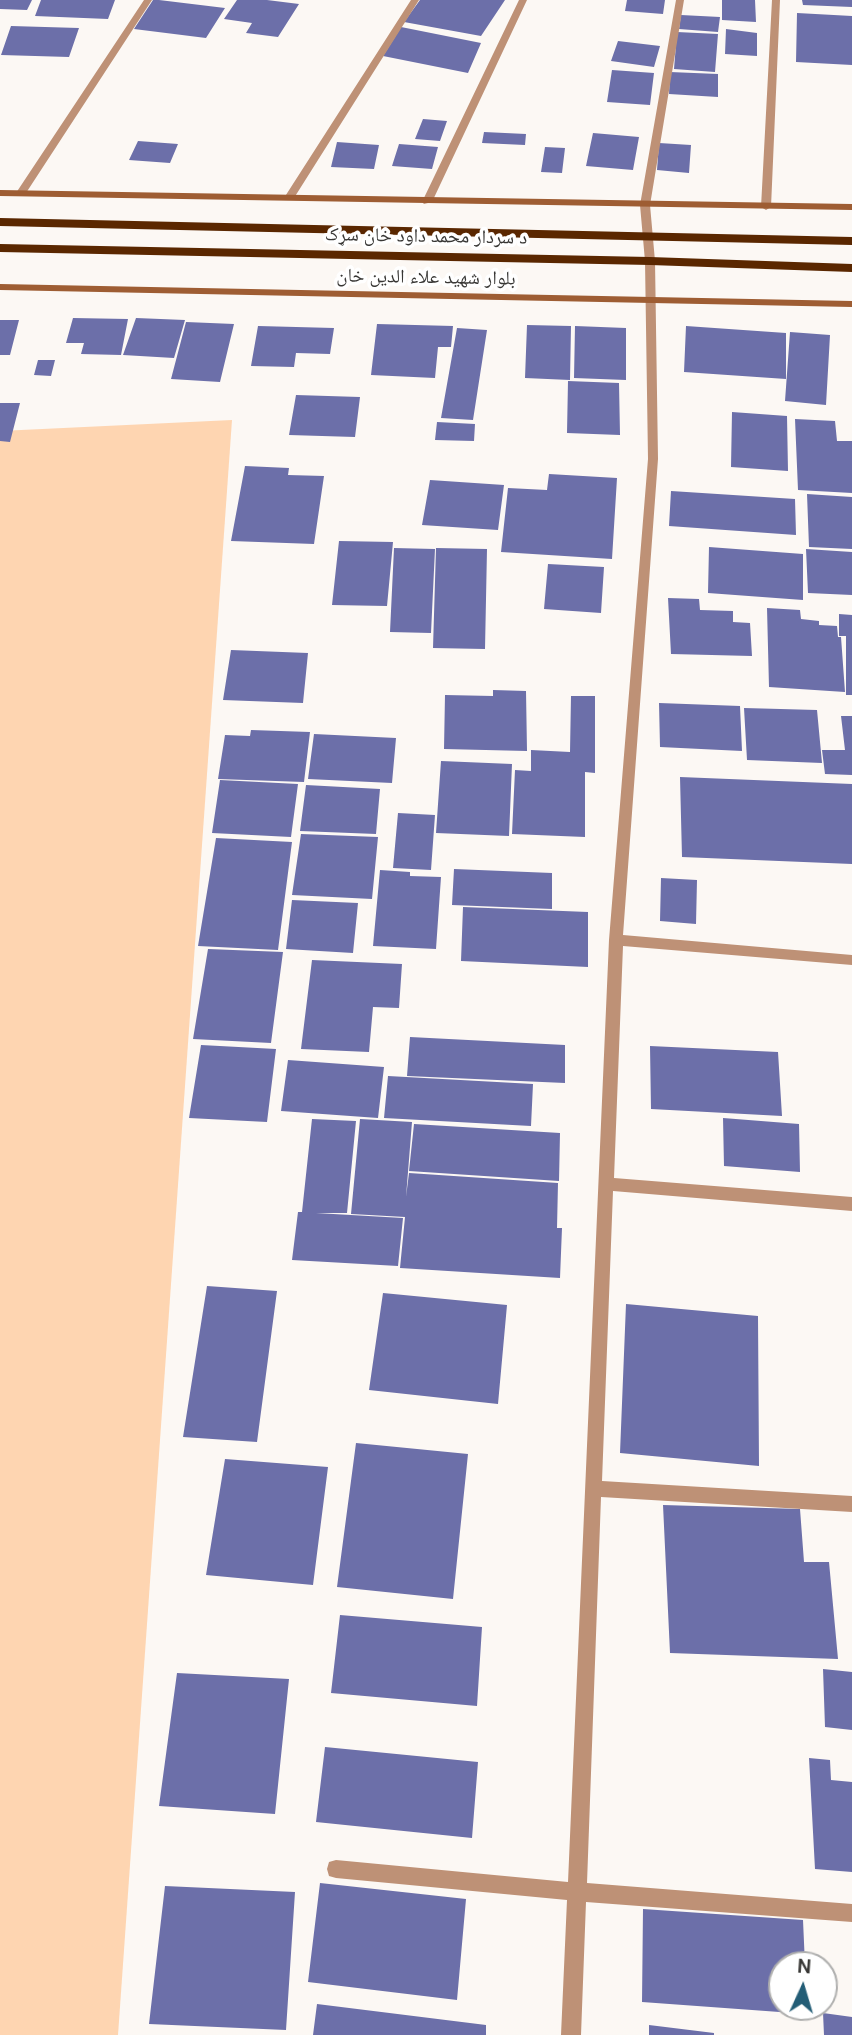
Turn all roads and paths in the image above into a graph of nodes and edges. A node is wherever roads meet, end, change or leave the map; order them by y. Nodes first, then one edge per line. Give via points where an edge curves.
1 (148, 0) edge
2 (415, 0) edge
3 (523, 0) edge
4 (680, 0) edge
5 (776, 0) edge
6 (0, 193) edge
7 (21, 193) junction
8 (289, 198) junction
9 (426, 202) junction
10 (645, 205) junction
11 (766, 207) junction
12 (852, 207) edge
13 (0, 222) edge
14 (648, 236) junction
15 (852, 241) edge
16 (0, 248) edge
17 (650, 261) junction
18 (852, 268) edge
19 (0, 287) edge
20 (650, 299) junction
21 (852, 304) edge
22 (616, 940) junction
23 (852, 960) edge
24 (607, 1184) junction
25 (852, 1204) edge
26 (595, 1489) junction
27 (852, 1504) edge
28 (336, 1869) dead end
29 (579, 1892) junction
30 (852, 1913) edge
31 (571, 2035) edge

1 - 7 street
2 - 8 street
3 - 9 street
4 - 10 street
5 - 11 street
6 - 7 street
7 - 8 street
8 - 9 street
9 - 10 street
10 - 11 street
10 - 14 street
11 - 12 street
13 - 14 highway, د سردار محمد داود خان سړک
14 - 15 highway, د سردار محمد داود خان سړک
14 - 17 street
16 - 17 highway, د سردار محمد داود خان سړک
17 - 18 highway, د سردار محمد داود خان سړک
17 - 20 street
19 - 20 street, بلوار شهید علاء الدین خان
20 - 21 street, بلوار شهید علاء الدین خان
20 - 22 street via 653,460
22 - 23 street
22 - 24 street
24 - 25 street
24 - 26 street
26 - 27 street
26 - 29 street
28 - 29 street
29 - 30 street
29 - 31 street

